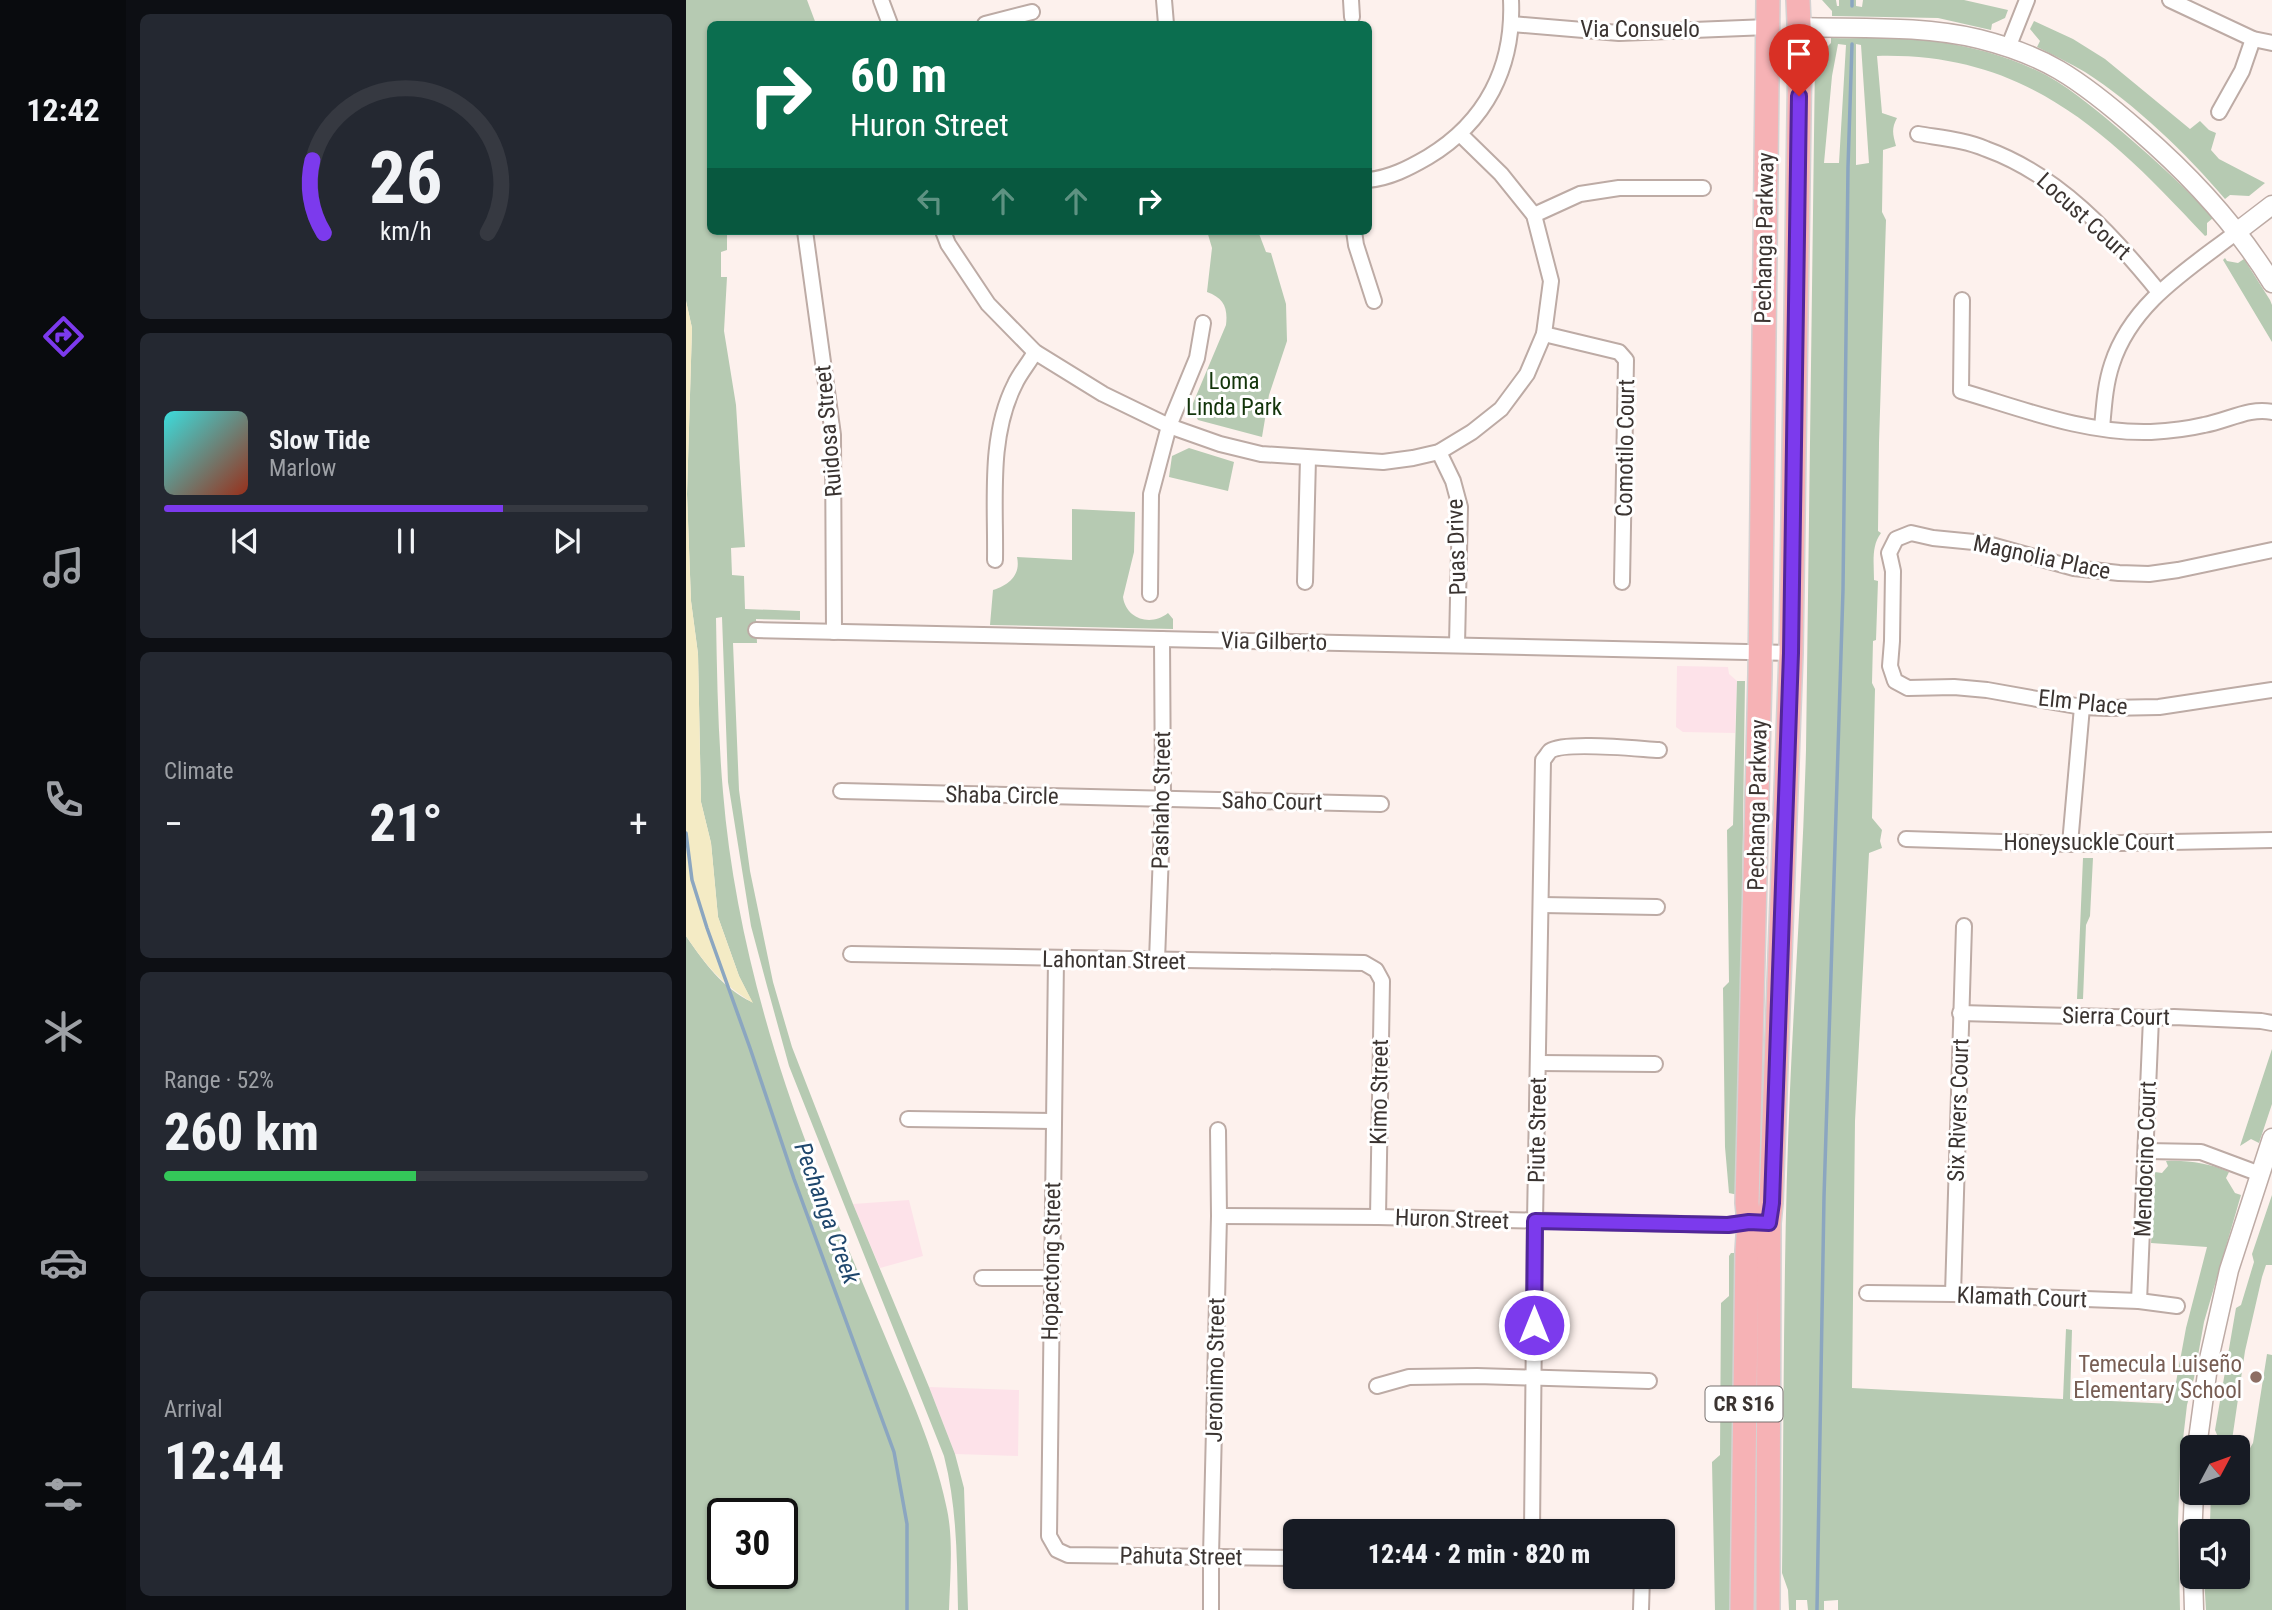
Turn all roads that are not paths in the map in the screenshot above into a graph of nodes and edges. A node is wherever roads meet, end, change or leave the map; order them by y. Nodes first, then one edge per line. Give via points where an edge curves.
1 (881, 0) edge
2 (1164, 0) edge
3 (1351, 0) edge
4 (1511, 0) edge
5 (1768, 0) edge
6 (1798, 0) edge
7 (2027, 0) edge
8 (2170, 0) edge
9 (1032, 12) dead end
10 (1352, 17) dead end
11 (889, 21) edge
12 (997, 21) edge
13 (1166, 21) edge
14 (1512, 24) junction
15 (1768, 27) junction
16 (1799, 27) junction
17 (2253, 39) junction
18 (2272, 43) edge
19 (2008, 48) junction
20 (2219, 112) dead end
21 (1460, 134) junction
22 (1918, 134) dead end
23 (1372, 179) edge
24 (1703, 188) dead end
25 (2272, 205) edge
26 (1534, 215) junction
27 (2238, 231) junction
28 (806, 235) edge
29 (945, 235) edge
30 (1355, 235) edge
31 (2272, 282) edge
32 (2159, 292) junction
33 (1962, 300) dead end
34 (1374, 301) dead end
35 (1202, 323) dead end
36 (1544, 334) junction
37 (1035, 352) junction
38 (2272, 412) edge
39 (1169, 426) junction
40 (2102, 428) junction
41 (1439, 452) junction
42 (1308, 458) junction
43 (2272, 550) edge
44 (995, 560) dead end
45 (1305, 582) dead end
46 (1622, 582) dead end
47 (1150, 594) dead end
48 (756, 630) dead end
49 (834, 632) junction
50 (1163, 639) junction
51 (1457, 645) junction
52 (1759, 652) junction
53 (1791, 653) junction
54 (1895, 681) joint
55 (2272, 690) edge
56 (2082, 707) junction
57 (1659, 750) dead end
58 (841, 791) dead end
59 (1163, 799) junction
60 (1381, 804) dead end
61 (1906, 839) dead end
62 (2272, 840) edge
63 (2070, 844) junction
64 (1542, 905) junction
65 (1657, 908) dead end
66 (1964, 926) dead end
67 (851, 954) dead end
68 (1056, 959) junction
69 (1157, 960) junction
70 (1376, 970) joint
71 (1961, 1013) junction
72 (2151, 1018) junction
73 (2272, 1023) edge
74 (1539, 1063) junction
75 (1655, 1064) dead end
76 (908, 1119) dead end
77 (1053, 1121) junction
78 (1218, 1130) dead end
79 (2272, 1138) edge
80 (2146, 1151) junction
81 (2260, 1174) junction
82 (1219, 1216) junction
83 (1378, 1217) junction
84 (1535, 1221) junction
85 (1759, 1222) junction
86 (982, 1278) dead end
87 (1051, 1278) junction
88 (1867, 1293) dead end
89 (1953, 1294) junction
90 (2139, 1301) junction
91 (2177, 1306) dead end
92 (1534, 1378) junction
93 (1649, 1381) dead end
94 (1377, 1386) dead end
95 (2198, 1435) edge
96 (2193, 1505) edge
97 (1531, 1519) edge
98 (1068, 1555) joint
99 (1211, 1556) junction
100 (1283, 1558) edge
101 (1642, 1589) edge
102 (1211, 1610) edge
103 (1641, 1610) edge
104 (1742, 1610) edge
105 (1768, 1610) edge
106 (2194, 1610) edge

1 - 11 street
2 - 13 street
3 - 10 street
4 - 14 street
5 - 15 main road, Pechanga Parkway / CR S16
6 - 16 main road, Pechanga Parkway / CR S16
7 - 19 street
8 - 17 street
9 - 12 street
14 - 15 street, Via Consuelo via 1619,33
14 - 21 street via 1498,80 1485,105
15 - 16 main road
15 - 52 main road, Pechanga Parkway / CR S16
16 - 19 street via 1914,28
16 - 53 main road, Pechanga Parkway / CR S16
17 - 18 street
17 - 20 street via 2242,71
19 - 27 street via 2059,70 2101,100 2203,190
21 - 23 street via 1409,168
21 - 26 street
22 - 32 street, Locust Court via 1984,148 2031,169 2096,222
24 - 26 street via 1619,188 1580,194
25 - 27 street
26 - 36 street via 1551,281
27 - 31 street
27 - 32 street
28 - 49 street, Ruidosa Street via 833,435
29 - 37 street via 988,304
30 - 34 street
32 - 40 street via 2123,337 2112,363
33 - 40 street via 1961,391 2077,426
35 - 39 street via 1197,358
36 - 41 street via 1527,374 1501,409
36 - 46 street, Comotilo Court via 1619,352 1626,360
37 - 39 street via 1103,394
37 - 44 street via 1015,383 996,444
38 - 40 street via 2259,409 2202,426 2154,432
39 - 42 street via 1251,452
39 - 47 street via 1151,494
41 - 42 street via 1383,462
41 - 51 street, Puas Drive via 1460,507
42 - 45 street
43 - 54 street, Magnolia Place via 2178,570 2119,573 2074,568 1984,542 1911,533 1896,539 1889,553 1893,571 1890,666
48 - 49 street, Via Gilberto
49 - 50 street, Via Gilberto
50 - 51 street, Via Gilberto
50 - 59 street, Pashaho Street
51 - 52 street, Via Gilberto
52 - 53 street, Via Gilberto
52 - 85 main road, Pechanga Parkway / CR S16 via 1747,1203
53 - 85 main road, Pechanga Parkway / CR S16 via 1772,1203
54 - 56 street, Elm Place via 1908,688 1987,690
55 - 56 street, Elm Place via 2159,707
56 - 63 street
57 - 64 street, Piute Street via 1584,746 1551,750 1543,772
58 - 59 street, Shaba Circle
59 - 60 street, Saho Court
59 - 69 street, Pashaho Street
61 - 63 street, Honeysuckle Court
62 - 63 street, Honeysuckle Court
64 - 65 street
64 - 74 street, Piute Street
66 - 71 street, Six Rivers Court
67 - 68 street, Lahontan Street
68 - 69 street, Lahontan Street
68 - 77 street, Hopactong Street
69 - 70 street, Lahontan Street via 1364,963
70 - 83 street, Kimo Street via 1382,981
71 - 72 street, Sierra Court
71 - 89 street, Six Rivers Court
72 - 73 street, Sierra Court
72 - 80 street, Mendocino Court
74 - 75 street
74 - 84 street, Piute Street
76 - 77 street
77 - 87 street, Hopactong Street
78 - 82 street, Jeronimo Street
79 - 81 street
80 - 81 street via 2201,1153
80 - 90 street, Mendocino Court
81 - 95 street via 2229,1270 2208,1359
82 - 83 street, Huron Street
82 - 99 street, Jeronimo Street
83 - 84 street, Huron Street
84 - 85 street, Huron Street
84 - 92 street, Piute Street
85 - 104 main road, Pechanga Parkway / CR S16 via 1746,1251
85 - 105 main road, Pechanga Parkway / CR S16
86 - 87 street
87 - 98 street, Hopactong Street via 1049,1536 1058,1550
88 - 89 street, Klamath Court
89 - 90 street, Klamath Court
90 - 91 street, Klamath Court
92 - 93 street
92 - 94 street via 1409,1377
92 - 97 street, Piute Street
96 - 106 street
98 - 99 street, Pahuta Street
99 - 100 street, Pahuta Street
99 - 102 street, Jeronimo Street
101 - 103 street

